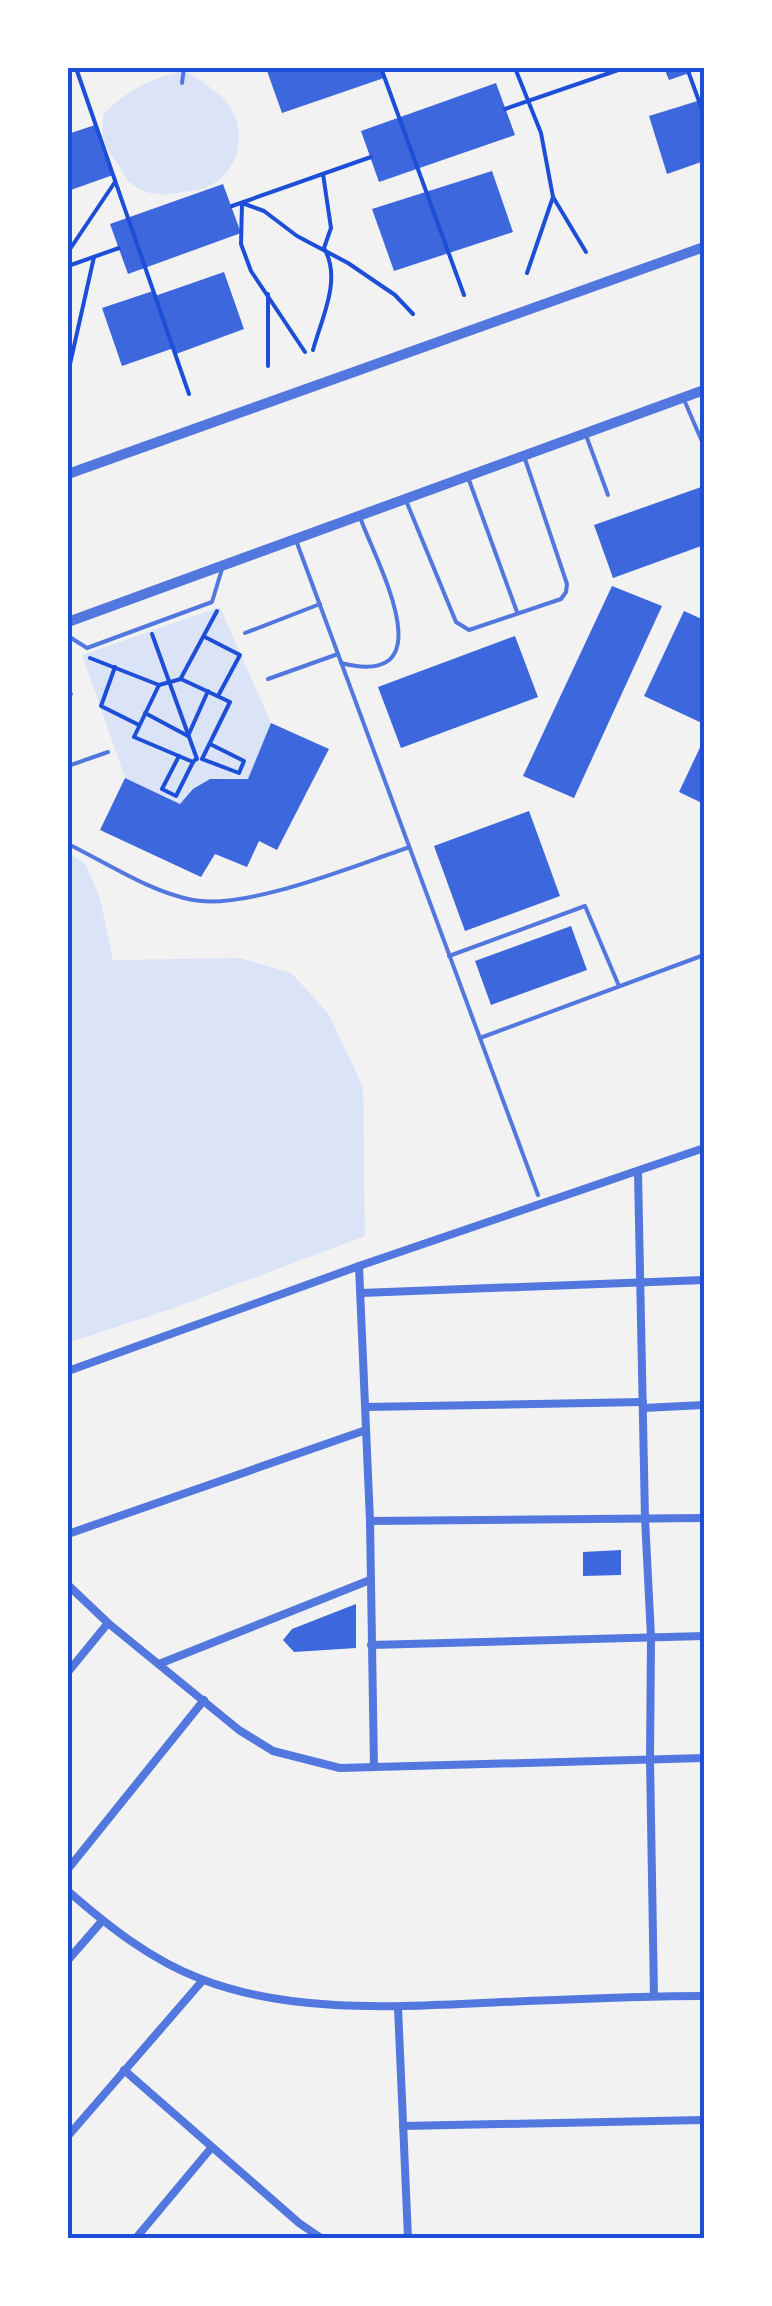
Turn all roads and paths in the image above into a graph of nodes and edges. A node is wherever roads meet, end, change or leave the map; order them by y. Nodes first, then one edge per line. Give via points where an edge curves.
1 (76, 68) edge
2 (184, 68) edge
3 (380, 68) edge
4 (515, 68) edge
5 (624, 68) edge
6 (688, 68) edge
7 (182, 84) dead end
8 (529, 101) junction
9 (505, 109) dead end
10 (704, 115) edge
11 (371, 157) dead end
12 (324, 174) junction
13 (115, 182) junction
14 (553, 197) junction
15 (242, 202) junction
16 (232, 206) dead end
17 (704, 247) edge
18 (119, 248) dead end
19 (324, 248) junction
20 (68, 252) edge
21 (586, 252) dead end
22 (94, 257) junction
23 (68, 266) edge
24 (528, 273) dead end
25 (268, 294) junction
26 (464, 295) dead end
27 (413, 314) dead end
28 (313, 350) dead end
29 (305, 352) dead end
30 (70, 353) edge
31 (268, 366) dead end
32 (68, 373) edge
33 (704, 390) edge
34 (189, 394) dead end
35 (683, 398) junction
36 (585, 433) junction
37 (704, 446) edge
38 (524, 455) junction
39 (68, 474) edge
40 (468, 476) junction
41 (608, 496) dead end
42 (406, 498) junction
43 (359, 515) junction
44 (296, 538) junction
45 (222, 567) junction
46 (320, 604) junction
47 (220, 607) dead end
48 (518, 614) junction
49 (68, 622) edge
50 (151, 632) dead end
51 (245, 634) dead end
52 (68, 636) edge
53 (204, 636) junction
54 (100, 650) dead end
55 (338, 654) junction
56 (342, 663) junction
57 (115, 668) junction
58 (180, 679) junction
59 (268, 679) dead end
60 (170, 682) junction
61 (159, 685) junction
62 (208, 691) junction
63 (218, 696) junction
64 (144, 713) junction
65 (139, 725) junction
66 (188, 736) junction
67 (210, 744) junction
68 (108, 752) dead end
69 (179, 756) junction
70 (197, 760) junction
71 (68, 766) edge
72 (68, 844) edge
73 (409, 848) junction
74 (704, 955) edge
75 (450, 956) junction
76 (619, 986) junction
77 (480, 1038) junction
78 (704, 1148) edge
79 (638, 1173) junction
80 (538, 1195) joint
81 (541, 1206) junction
82 (359, 1266) junction
83 (704, 1280) edge
84 (640, 1281) junction
85 (361, 1292) junction
86 (68, 1371) edge
87 (643, 1405) junction
88 (704, 1405) edge
89 (365, 1407) junction
90 (366, 1430) junction
91 (645, 1518) junction
92 (704, 1518) edge
93 (370, 1521) junction
94 (68, 1534) edge
95 (370, 1580) junction
96 (68, 1585) edge
97 (108, 1623) junction
98 (704, 1636) edge
99 (652, 1637) junction
100 (370, 1645) junction
101 (159, 1664) junction
102 (68, 1672) edge
103 (204, 1700) junction
104 (704, 1758) edge
105 (650, 1760) junction
106 (374, 1767) junction
107 (68, 1869) edge
108 (68, 1892) edge
109 (102, 1922) junction
110 (68, 1960) edge
111 (203, 1980) junction
112 (654, 1996) junction
113 (704, 1996) edge
114 (398, 2007) junction
115 (124, 2070) junction
116 (704, 2120) edge
117 (403, 2126) junction
118 (68, 2136) edge
119 (212, 2147) junction
120 (136, 2238) edge
121 (321, 2238) edge
122 (408, 2238) edge

1 - 13 path
2 - 7 lane
3 - 26 path
4 - 8 path
5 - 8 path
6 - 10 path
8 - 9 path
8 - 14 path
11 - 12 path
12 - 15 path
12 - 19 path via 330,228
13 - 20 path
13 - 34 path
14 - 21 path
14 - 24 path
15 - 16 path
15 - 19 path
15 - 25 path via 241,244
17 - 39 street
18 - 22 path
19 - 27 path
19 - 28 path via 334,278
22 - 23 path
22 - 30 path
25 - 29 path
25 - 31 path
30 - 32 path
33 - 35 street
35 - 36 street
35 - 37 lane
36 - 38 street
36 - 41 lane
38 - 40 street
38 - 48 lane via 567,584 561,599
40 - 42 street
40 - 48 lane
42 - 43 street
42 - 48 lane via 456,622 469,630
43 - 44 street
43 - 56 lane via 401,633 396,652 383,663 366,670
44 - 45 street
44 - 46 lane
45 - 49 street
45 - 52 lane via 212,602 87,648
46 - 51 lane
46 - 55 lane
47 - 53 path
50 - 60 path
53 - 58 path
53 - 63 path via 240,656
54 - 57 path via 82,656
55 - 56 lane
55 - 59 lane
56 - 73 lane
57 - 61 path
57 - 65 path via 100,706
58 - 60 path
58 - 62 path
60 - 61 path
60 - 66 path
61 - 64 path
62 - 63 path
62 - 66 path
63 - 67 path via 230,702
64 - 65 path
64 - 66 path
65 - 69 path via 134,736
66 - 70 path
67 - 70 path
67 - 70 path via 244,761 238,773
68 - 71 lane
69 - 70 path
69 - 70 path via 162,789 176,796
72 - 73 lane via 174,895 218,903
73 - 75 lane
74 - 76 lane
75 - 76 lane via 584,906
75 - 77 lane
76 - 77 lane
77 - 80 lane
78 - 79 street
79 - 81 street
79 - 84 street
80 - 81 street
81 - 82 street
82 - 85 street
82 - 86 street
83 - 84 street
84 - 85 street
84 - 87 street
85 - 89 street
87 - 88 street
87 - 89 street
87 - 91 street
89 - 90 street
90 - 93 street
90 - 94 street
91 - 92 street
91 - 93 street
91 - 99 street
93 - 95 street
95 - 100 street
95 - 101 street
96 - 97 street
97 - 101 street
97 - 102 street
98 - 99 street
99 - 100 street
99 - 105 street
100 - 106 street
101 - 103 street
103 - 106 street via 273,1751 340,1768
103 - 107 street
104 - 105 street
105 - 106 street
105 - 112 street
108 - 109 street
109 - 110 street
109 - 111 street
111 - 114 street via 293,2000
111 - 115 street
112 - 113 street
112 - 114 street
114 - 117 street
115 - 118 street
115 - 119 street
116 - 117 street
117 - 122 street
119 - 120 street
119 - 121 street

